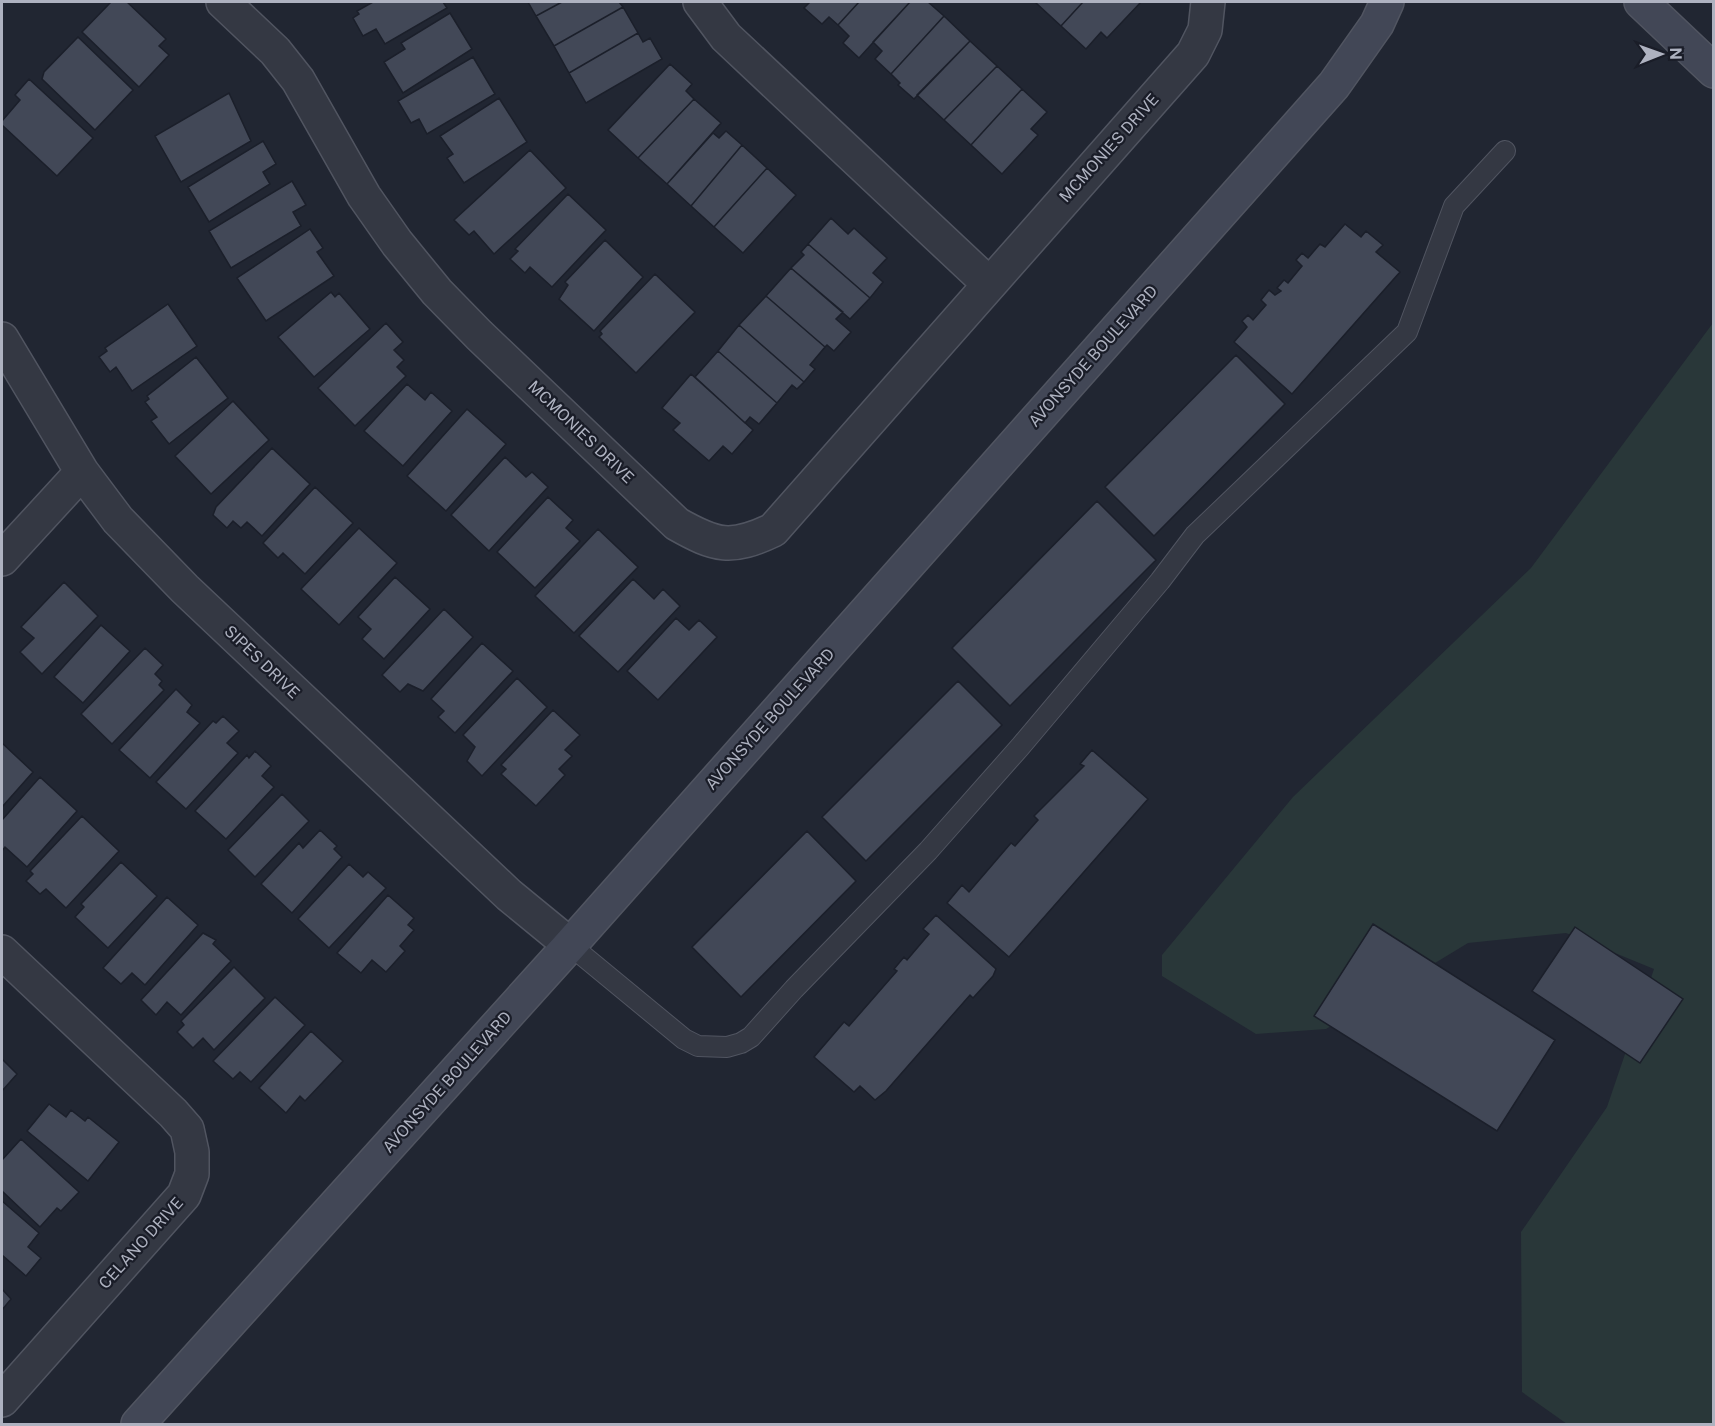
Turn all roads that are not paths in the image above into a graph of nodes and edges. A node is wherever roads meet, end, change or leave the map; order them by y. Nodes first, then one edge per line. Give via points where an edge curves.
1 (223, 2) edge
2 (700, 2) edge
3 (1208, 2) edge
4 (1387, 2) edge
5 (1641, 2) edge
6 (1713, 71) edge
7 (1505, 151) dead end
8 (989, 284) junction
9 (2, 339) edge
10 (82, 472) junction
11 (2, 559) edge
12 (570, 945) junction
13 (2, 952) edge
14 (2, 1400) edge
15 (138, 1425) edge

1 - 8 street, MCMONIES DRIVE via 275,51 298,80 364,196 437,292 677,524 702,538 729,545 773,530
2 - 8 street via 733,43
3 - 8 street, MCMONIES DRIVE via 1205,30 1193,54
4 - 12 main road, AVONSYDE BOULEVARD via 1377,24 1334,85
5 - 6 main road
7 - 12 lane via 1454,206 1407,332 1194,535 1160,581 997,773 751,1037 727,1047 698,1046 684,1039
9 - 10 street, SIPES DRIVE
10 - 11 street
10 - 12 street, SIPES DRIVE via 118,520 185,589 509,895
12 - 15 main road, AVONSYDE BOULEVARD
13 - 14 street, CELANO DRIVE via 187,1129 192,1152 192,1174 184,1196

